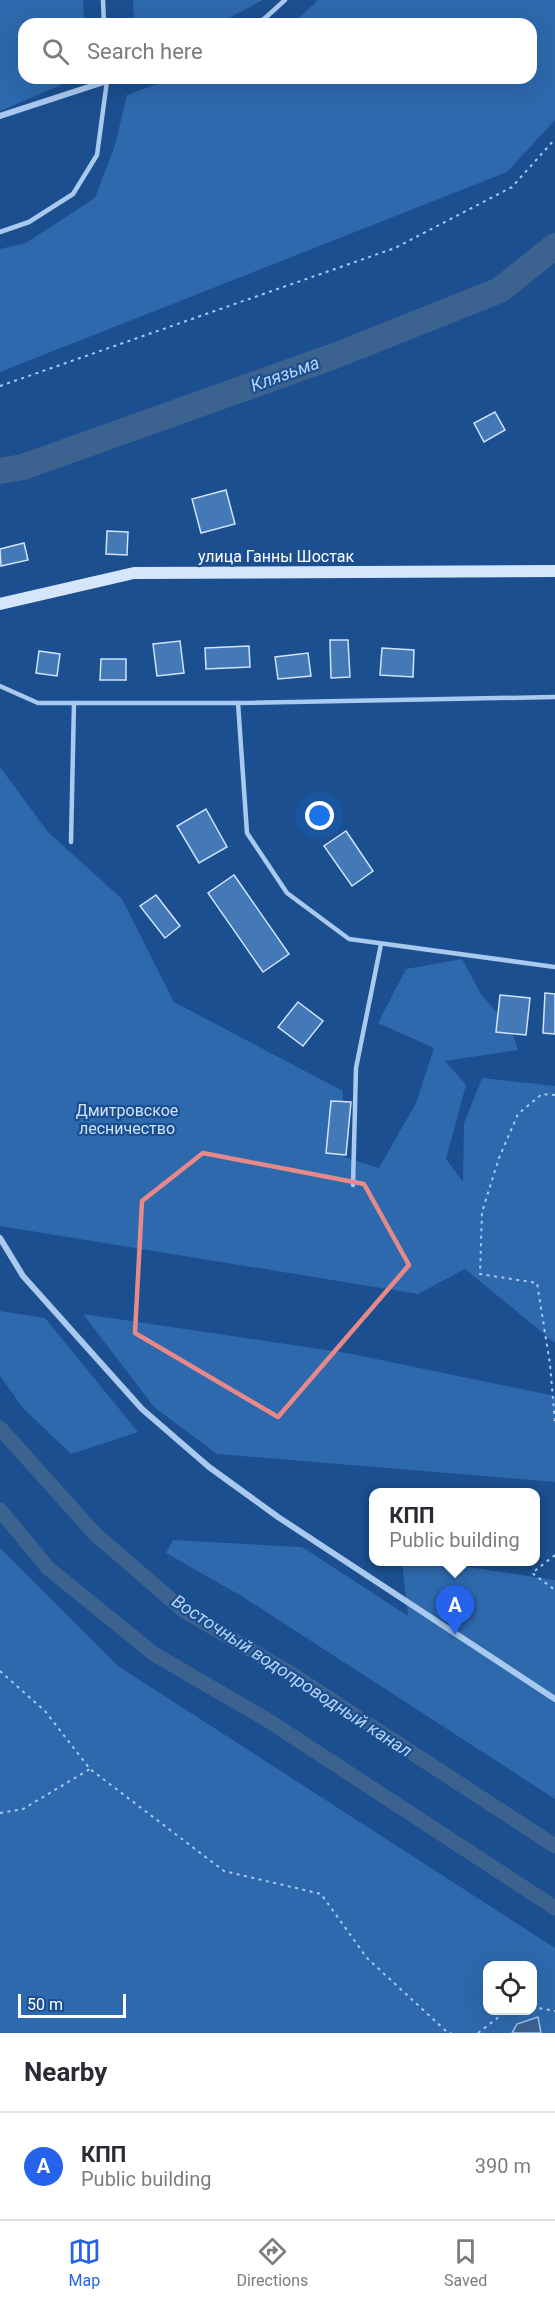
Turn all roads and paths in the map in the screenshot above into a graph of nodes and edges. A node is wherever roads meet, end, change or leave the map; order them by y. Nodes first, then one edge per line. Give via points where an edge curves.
1 (103, 0) edge
2 (285, 0) edge
3 (104, 18) edge
4 (265, 18) edge
5 (93, 84) edge
6 (106, 84) edge
7 (0, 116) edge
8 (555, 139) edge
9 (0, 232) edge
10 (0, 386) edge
11 (555, 571) edge
12 (0, 604) edge
13 (0, 686) edge
14 (555, 697) edge
15 (74, 703) junction
16 (238, 703) junction
17 (71, 842) dead end
18 (381, 944) junction
19 (555, 967) edge
20 (555, 1095) edge
21 (353, 1185) dead end
22 (0, 1238) edge
23 (555, 1423) edge
24 (555, 1555) edge
25 (555, 1590) edge
26 (0, 1671) edge
27 (555, 1699) edge
28 (90, 1769) junction
29 (0, 1813) edge
30 (537, 2008) edge
31 (555, 2011) edge
32 (501, 2015) edge
33 (451, 2033) edge
34 (478, 2033) edge

1 - 3 lane
2 - 4 lane
5 - 7 street
6 - 9 lane via 97,154 73,194 29,222
8 - 10 path via 512,187 395,248
11 - 12 main road, улица Ганны Шостак via 134,573
13 - 15 lane via 38,703
14 - 16 lane
15 - 16 lane
15 - 17 lane
16 - 18 lane via 247,833 287,893 349,939
18 - 19 lane
18 - 21 lane via 356,1068
20 - 23 path via 542,1094 518,1114 499,1158 482,1212 480,1274 537,1283
22 - 27 street via 23,1276 142,1409 210,1467 408,1604
24 - 25 path via 532,1573
26 - 28 path via 45,1711
28 - 29 path via 23,1809
28 - 33 path via 224,1871 321,1894 367,1958
30 - 31 path
32 - 34 path

